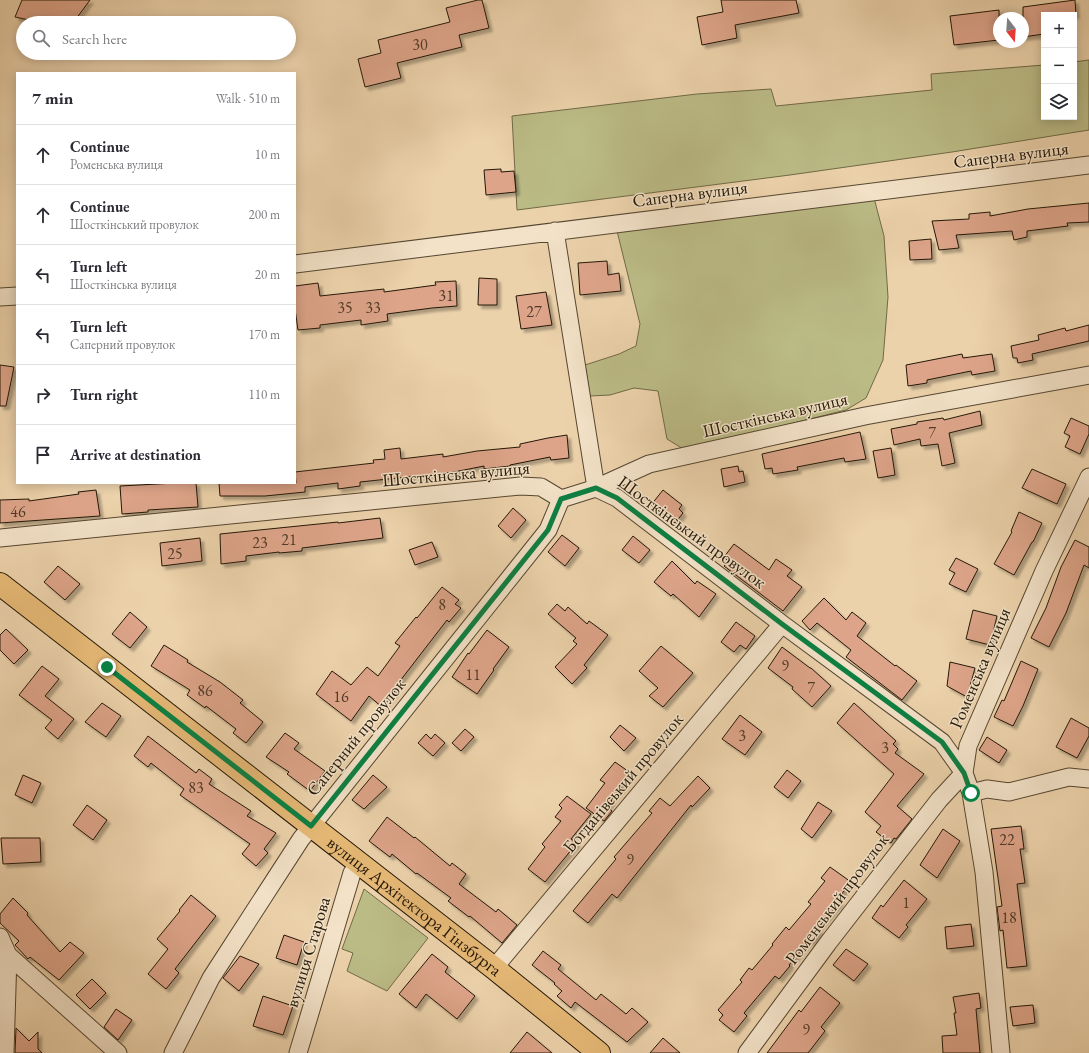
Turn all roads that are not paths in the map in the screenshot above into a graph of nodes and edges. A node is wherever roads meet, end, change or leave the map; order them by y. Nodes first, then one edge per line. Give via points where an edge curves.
1 (1089, 165) edge
2 (555, 231) junction
3 (296, 264) edge
4 (16, 296) edge
5 (0, 297) edge
6 (1089, 375) edge
7 (1089, 477) edge
8 (596, 488) junction
9 (561, 499) junction
10 (0, 538) edge
11 (0, 584) edge
12 (782, 624) junction
13 (964, 773) junction
14 (1089, 779) edge
15 (971, 793) junction
16 (311, 826) junction
17 (359, 864) junction
18 (0, 937) edge
19 (8, 955) junction
20 (494, 968) junction
21 (5, 1053) edge
22 (118, 1053) edge
23 (173, 1053) edge
24 (298, 1053) edge
25 (599, 1053) edge
26 (747, 1053) edge
27 (1001, 1053) edge

1 - 2 street, Саперна вулиця
2 - 3 street, Саперна вулиця
2 - 8 street, Шосткінський провулок
4 - 5 street
6 - 8 street, Шосткінська вулиця via 865,416 649,464
7 - 13 street, Роменська вулиця via 1044,571 968,746
8 - 9 street, Шосткінська вулиця
8 - 12 street, Шосткінський провулок via 617,498
9 - 10 street, Шосткінська вулиця via 541,487 520,486
9 - 16 street, Саперний провулок via 548,530
11 - 16 main road, вулиця Архітектора Гінзбурга
12 - 13 street, Шосткінський провулок via 942,742
12 - 20 street, Богданівський провулок
13 - 15 street, Роменська вулиця
13 - 26 street, Роменський провулок via 939,800 832,937
14 - 15 street via 1069,777 1009,792 987,789
15 - 27 street, Роменська вулиця via 984,872
16 - 17 main road, вулиця Архітектора Гінзбурга
16 - 23 street, Саперний провулок via 211,978
17 - 20 main road, вулиця Архітектора Гінзбурга
17 - 24 street, вулиця Старова via 352,873
18 - 19 street
19 - 21 street
19 - 22 street
20 - 25 main road, вулиця Архітектора Гінзбурга

